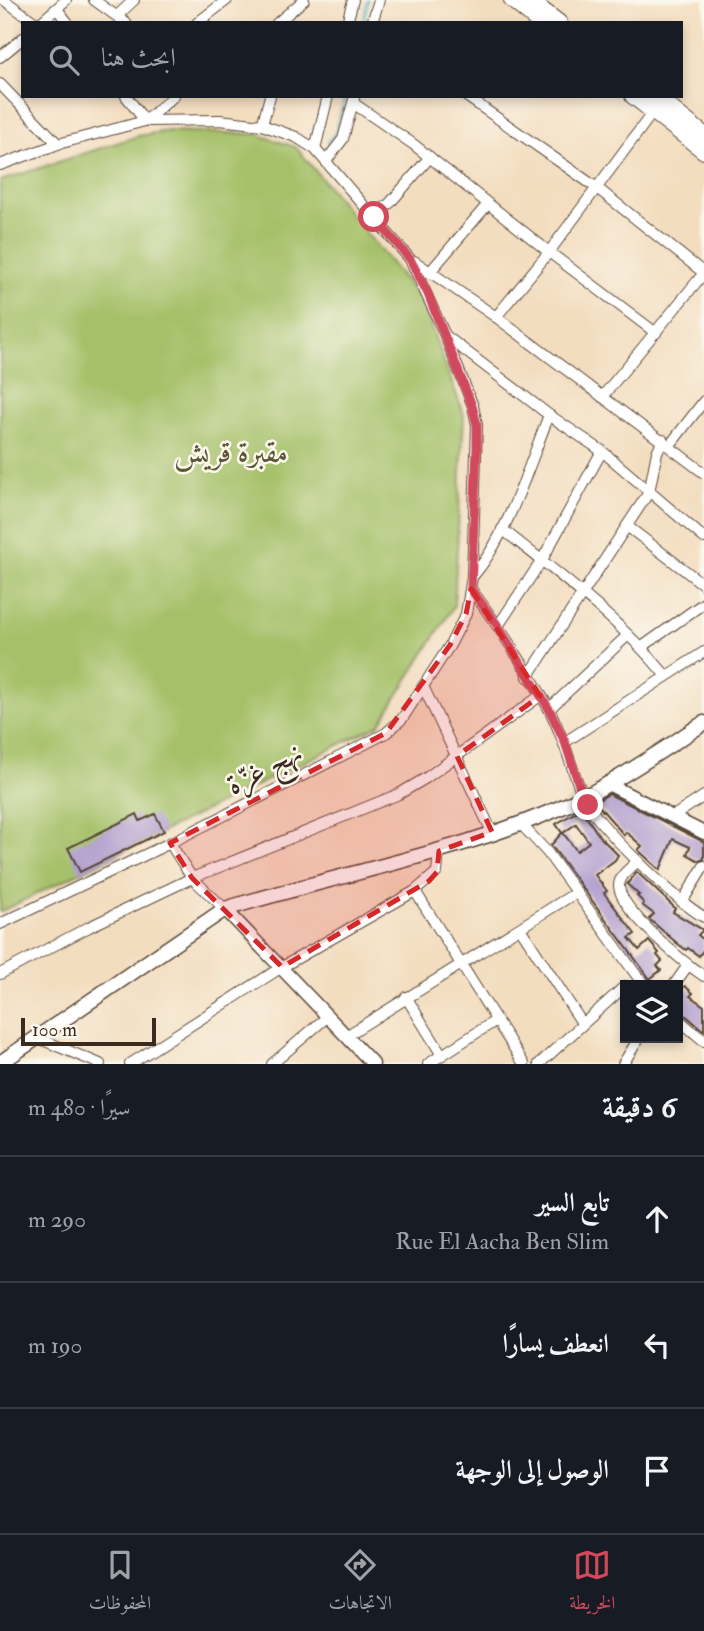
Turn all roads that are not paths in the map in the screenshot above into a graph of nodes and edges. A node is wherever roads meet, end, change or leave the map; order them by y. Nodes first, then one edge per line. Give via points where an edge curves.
1 (66, 0) edge
2 (94, 0) edge
3 (134, 0) edge
4 (228, 0) edge
5 (304, 0) edge
6 (353, 0) edge
7 (379, 0) edge
8 (512, 0) edge
9 (529, 0) edge
10 (7, 2) edge
11 (213, 4) edge
12 (57, 9) junction
13 (295, 10) junction
14 (0, 13) edge
15 (117, 16) junction
16 (35, 21) edge
17 (41, 21) edge
18 (66, 21) edge
19 (123, 21) edge
20 (199, 21) edge
21 (280, 21) edge
22 (292, 21) edge
23 (348, 21) edge
24 (373, 21) edge
25 (538, 21) edge
26 (556, 21) edge
27 (21, 39) edge
28 (0, 57) edge
29 (0, 85) edge
30 (127, 98) edge
31 (172, 98) edge
32 (269, 98) edge
33 (327, 98) edge
34 (469, 98) edge
35 (354, 99) edge
36 (654, 104) edge
37 (145, 121) junction
38 (262, 125) junction
39 (702, 129) edge
40 (58, 144) junction
41 (314, 149) junction
42 (704, 151) edge
43 (430, 157) junction
44 (326, 161) junction
45 (0, 165) edge
46 (597, 188) junction
47 (488, 204) junction
48 (374, 217) junction
49 (549, 252) junction
50 (410, 259) junction
51 (429, 273) junction
52 (704, 273) edge
53 (496, 317) junction
54 (656, 333) junction
55 (445, 335) junction
56 (602, 397) junction
57 (704, 401) edge
58 (549, 415) junction
59 (666, 443) junction
60 (602, 451) junction
61 (704, 473) edge
62 (649, 492) junction
63 (627, 526) junction
64 (502, 529) junction
65 (704, 538) edge
66 (542, 561) junction
67 (472, 577) junction
68 (704, 585) edge
69 (471, 589) junction
70 (583, 593) junction
71 (704, 603) edge
72 (498, 626) junction
73 (628, 635) junction
74 (642, 647) junction
75 (704, 652) edge
76 (666, 676) junction
77 (528, 677) junction
78 (423, 686) junction
79 (540, 696) junction
80 (549, 709) junction
81 (704, 723) edge
82 (565, 742) junction
83 (457, 756) junction
84 (608, 784) junction
85 (704, 796) edge
86 (583, 797) junction
87 (672, 817) junction
88 (520, 823) junction
89 (492, 832) junction
90 (704, 833) edge
91 (170, 843) junction
92 (439, 851) junction
93 (638, 861) junction
94 (704, 866) edge
95 (192, 877) junction
96 (415, 891) junction
97 (577, 892) junction
98 (682, 902) junction
99 (225, 909) junction
100 (704, 916) edge
101 (0, 924) edge
102 (520, 928) junction
103 (462, 963) junction
104 (688, 965) junction
105 (282, 967) junction
106 (0, 974) edge
107 (637, 976) junction
108 (704, 976) edge
109 (633, 980) edge
110 (641, 980) edge
111 (678, 980) edge
112 (620, 991) edge
113 (406, 997) junction
114 (327, 1017) junction
115 (495, 1021) junction
116 (582, 1023) junction
117 (683, 1023) edge
118 (346, 1036) junction
119 (38, 1038) junction
120 (704, 1041) edge
121 (636, 1043) edge
122 (442, 1055) junction
123 (0, 1063) edge
124 (100, 1064) edge
125 (130, 1064) edge
126 (272, 1064) edge
127 (371, 1064) edge
128 (428, 1064) edge
129 (524, 1064) edge
130 (539, 1064) edge
131 (624, 1064) edge

1 - 12 street
2 - 15 street
3 - 15 street
4 - 11 street
5 - 13 street
6 - 23 street
7 - 24 street
8 - 25 main road
9 - 26 main road
10 - 14 street
10 - 16 street
11 - 20 street
12 - 17 street
12 - 18 street
13 - 21 street
13 - 22 street
15 - 19 street
27 - 28 street
29 - 40 street
30 - 37 street
31 - 37 street
32 - 38 street
33 - 41 street
34 - 46 street
35 - 43 street
35 - 44 street via 343,139
36 - 39 main road
36 - 42 main road
36 - 46 street
37 - 38 street via 220,120
37 - 40 street
38 - 41 street
40 - 45 street
41 - 44 street
43 - 47 street
43 - 48 street
44 - 48 street
46 - 49 street
46 - 52 street
47 - 49 street
47 - 51 street
48 - 50 street
49 - 53 street
49 - 54 street
50 - 51 street
50 - 55 street, نهج غزّة
51 - 53 street
52 - 54 street
53 - 56 street
54 - 56 street
55 - 58 street
55 - 67 street, نهج غزّة via 477,425
56 - 59 street
57 - 59 street
58 - 60 street
58 - 64 street
59 - 61 street
59 - 62 street via 657,452
60 - 62 street
60 - 66 street
62 - 63 street
62 - 65 street
63 - 68 street
63 - 70 street
64 - 66 street
64 - 67 street
66 - 70 street
66 - 72 street
67 - 69 street, نهج غزّة
69 - 72 street
69 - 78 street, نهج غزّة via 458,632
70 - 73 street
70 - 77 street
71 - 74 street
72 - 77 street
73 - 74 street
73 - 80 street
74 - 76 street
75 - 76 street
76 - 82 street
77 - 79 street
78 - 83 street
78 - 91 street, نهج غزّة via 402,719 386,733
79 - 80 street
79 - 83 street
80 - 82 street
81 - 84 main road
82 - 86 street
83 - 89 street
83 - 95 street via 399,794
84 - 86 main road
84 - 87 street
85 - 87 street
86 - 88 main road
86 - 93 street
87 - 90 street
88 - 89 main road
88 - 97 street
89 - 92 main road
91 - 95 street
91 - 101 street, نهج غزّة
92 - 96 street via 437,872
92 - 99 main road
93 - 98 street
93 - 104 street via 621,878 624,901
94 - 98 street
95 - 99 street
95 - 106 street
96 - 103 street
96 - 105 street
97 - 102 street
97 - 107 street
98 - 100 street
99 - 105 street
99 - 119 main road
102 - 103 street
102 - 116 street
103 - 113 street
103 - 115 street
104 - 108 street
104 - 111 street
105 - 114 street
105 - 125 street
107 - 109 street
107 - 110 street
112 - 116 street
113 - 118 street
113 - 122 street
114 - 118 street
114 - 126 street
115 - 122 street
115 - 129 street
116 - 130 street
117 - 120 street
118 - 127 street
119 - 123 main road
119 - 124 street
121 - 131 street
122 - 128 street

